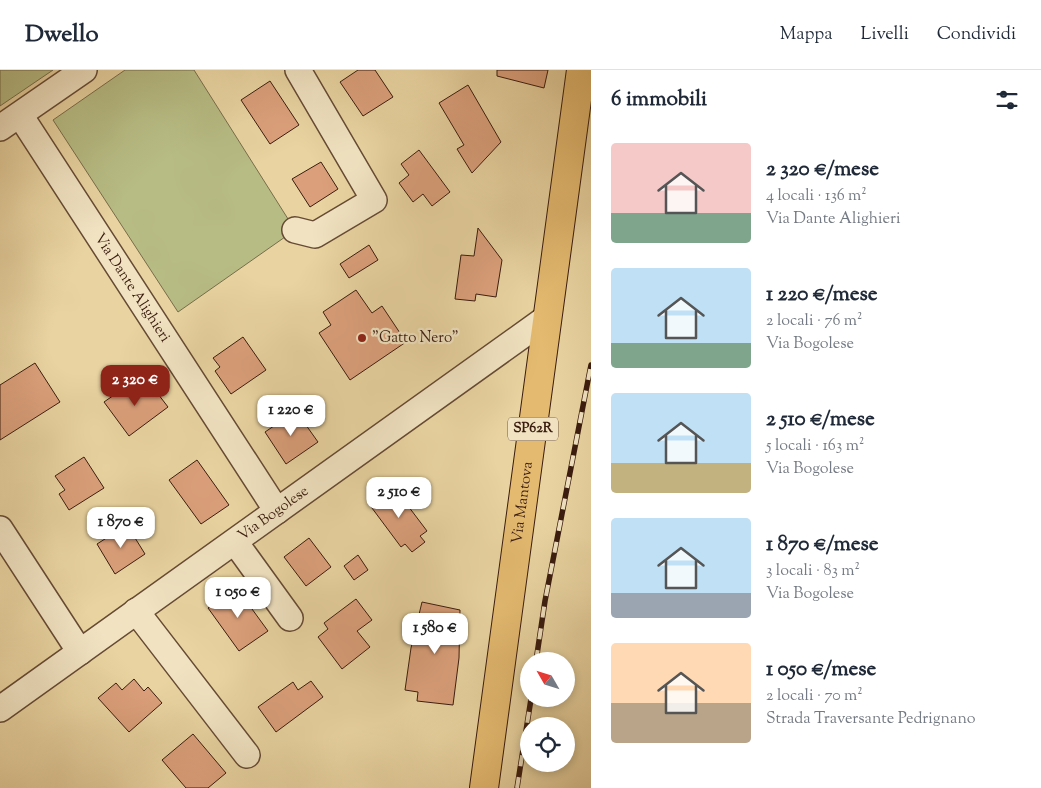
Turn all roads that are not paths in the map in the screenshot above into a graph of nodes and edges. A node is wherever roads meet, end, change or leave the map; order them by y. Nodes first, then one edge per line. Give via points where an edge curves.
1 (84, 70) edge
2 (298, 70) edge
3 (581, 70) edge
4 (10, 121) edge
5 (295, 230) dead end
6 (548, 317) junction
7 (277, 511) junction
8 (0, 529) edge
9 (235, 542) junction
10 (136, 611) junction
11 (290, 618) dead end
12 (80, 652) junction
13 (0, 709) edge
14 (247, 755) dead end
15 (484, 788) edge

1 - 4 street, Via Dante Alighieri
2 - 5 street via 374,200 315,235
3 - 6 main road, Via Mantova / SP62R
4 - 7 street, Via Dante Alighieri
6 - 7 street, Via Bogolese
6 - 15 main road, Via Mantova / SP62R
7 - 9 street, Via Bogolese
8 - 12 street
9 - 10 street, Via Bogolese
9 - 11 street
10 - 12 street, Via Bogolese
10 - 14 street
12 - 13 street, Via Bogolese

